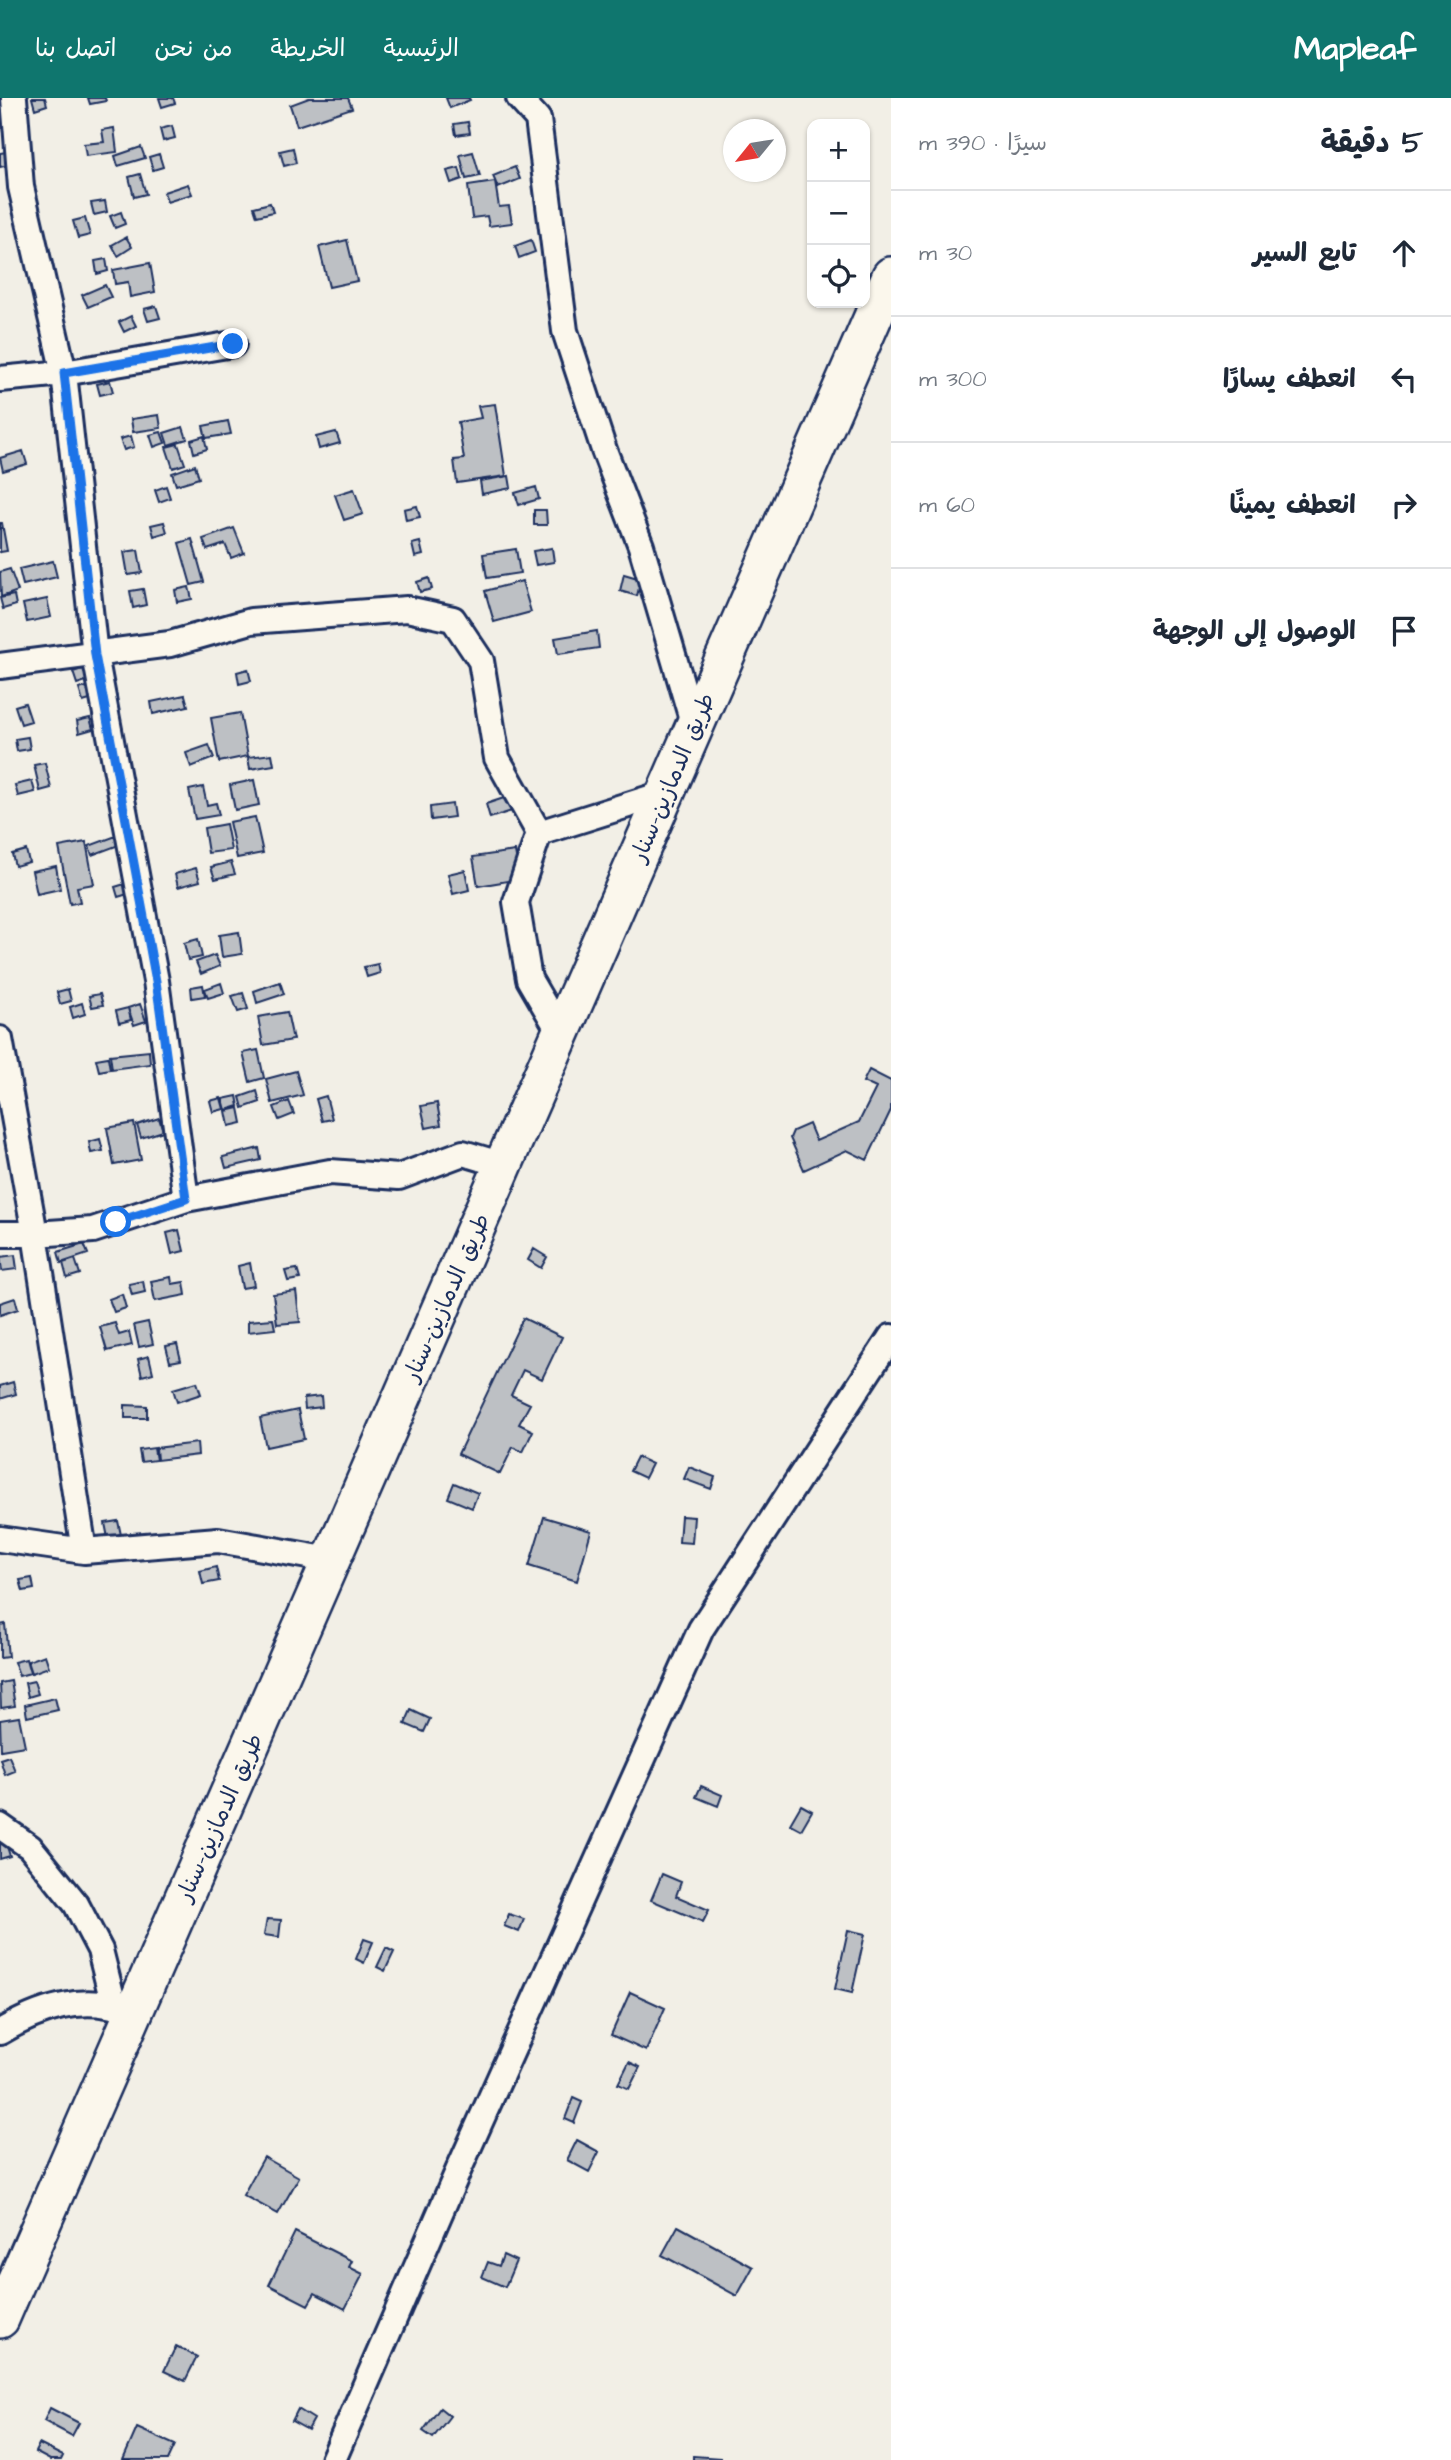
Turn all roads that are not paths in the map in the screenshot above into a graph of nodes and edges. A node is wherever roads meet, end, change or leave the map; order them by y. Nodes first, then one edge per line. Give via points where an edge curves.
1 (14, 98) edge
2 (519, 98) edge
3 (538, 108) edge
4 (891, 276) edge
5 (233, 344) dead end
6 (64, 373) junction
7 (0, 379) edge
8 (95, 655) junction
9 (0, 666) edge
10 (694, 726) junction
11 (666, 793) junction
12 (539, 833) junction
13 (561, 1034) junction
14 (0, 1039) edge
15 (503, 1165) junction
16 (186, 1199) junction
17 (0, 1234) edge
18 (35, 1234) junction
19 (891, 1337) edge
20 (0, 1539) edge
21 (84, 1551) junction
22 (331, 1560) junction
23 (0, 1826) edge
24 (124, 2009) junction
25 (0, 2032) edge
26 (0, 2319) edge
27 (333, 2460) edge

1 - 6 street via 21,187
2 - 3 street
3 - 10 street via 565,331 641,546
4 - 10 highway, طريق الدمازين-سنار
5 - 6 street
6 - 7 street
6 - 8 street
8 - 9 street
8 - 12 street via 170,644 251,621 407,609 453,619 481,661 497,758
8 - 16 street via 156,981
10 - 11 highway, طريق الدمازين-سنار
11 - 12 street
11 - 13 highway, طريق الدمازين-سنار
12 - 13 street via 516,902 529,979
13 - 15 highway, طريق الدمازين-سنار
14 - 18 street
15 - 16 street via 463,1153 399,1177 330,1172
15 - 22 highway, طريق الدمازين-سنار
16 - 18 street via 93,1230
17 - 18 street
18 - 21 street
19 - 27 street via 701,1629
20 - 21 street
21 - 22 street via 218,1540
22 - 24 highway, طريق الدمازين-سنار
23 - 24 street via 30,1847 76,1904
24 - 25 street via 64,2004
24 - 26 highway, طريق الدمازين-سنار

